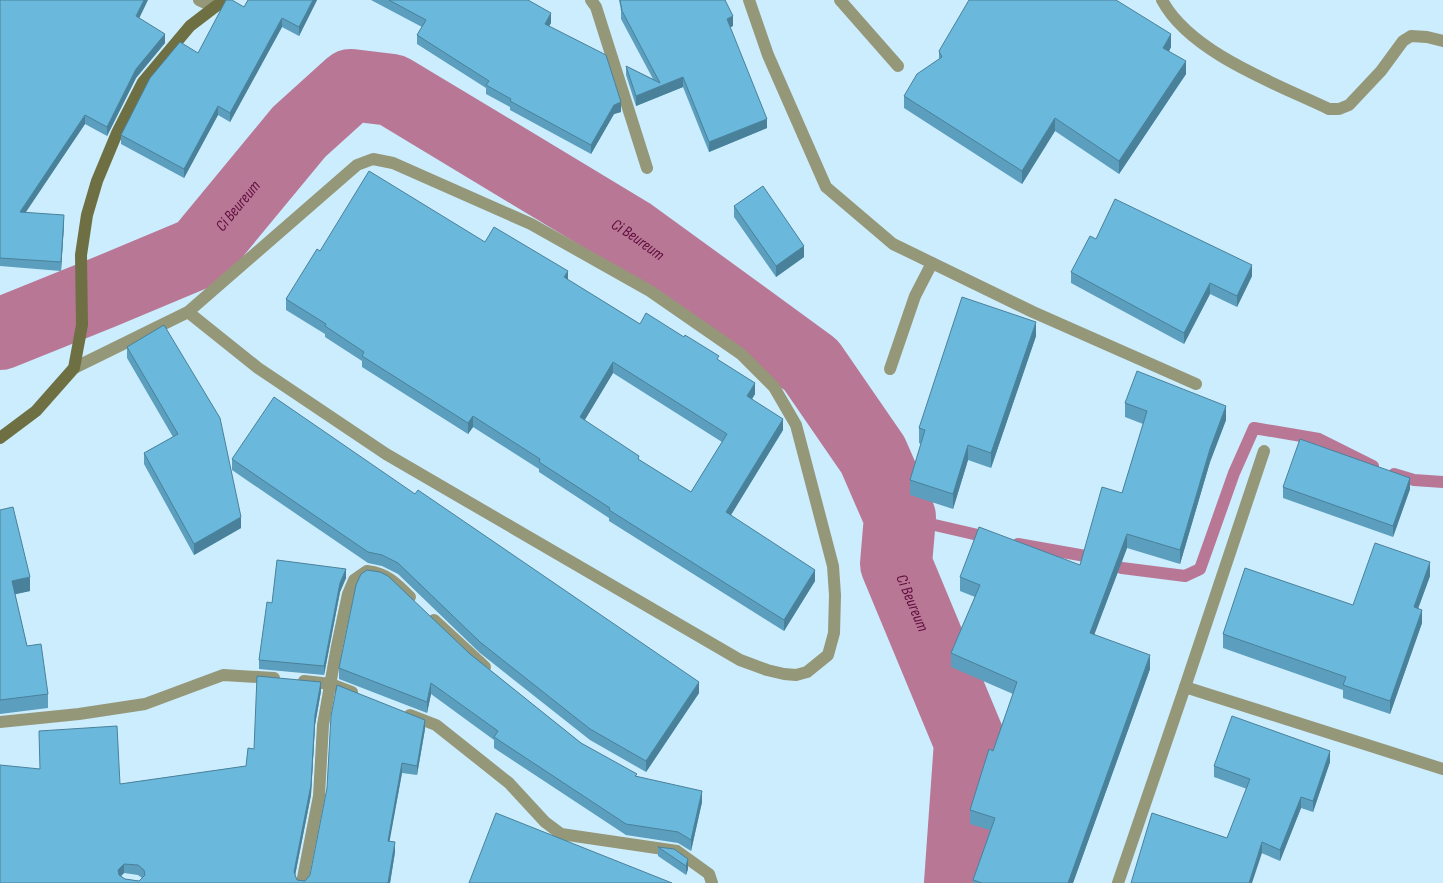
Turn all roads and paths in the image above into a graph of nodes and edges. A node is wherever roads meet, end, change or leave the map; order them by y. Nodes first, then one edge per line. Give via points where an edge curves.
1 (199, 0) edge
2 (591, 0) edge
3 (749, 0) edge
4 (840, 0) edge
5 (1162, 0) edge
6 (219, 4) edge
7 (1443, 41) edge
8 (898, 66) dead end
9 (647, 168) dead end
10 (932, 263) junction
11 (188, 312) junction
12 (74, 368) junction
13 (890, 369) dead end
14 (1196, 384) dead end
15 (0, 438) edge
16 (1264, 451) dead end
17 (496, 675) edge
18 (331, 684) junction
19 (1185, 687) junction
20 (366, 698) edge
21 (401, 712) edge
22 (0, 722) edge
23 (1443, 769) edge
24 (302, 883) edge
25 (712, 883) edge
26 (1118, 883) edge

1 - 6 street
2 - 9 street via 596,7
3 - 10 street via 768,55 826,188 893,244
4 - 8 street
5 - 7 street via 1185,30 1230,62 1329,108 1349,105 1411,36
6 - 12 main road via 190,26 143,82 97,181 87,215 81,255 82,325
10 - 13 street via 915,296
10 - 14 street
11 - 11 street via 357,164 365,161 393,162 531,224 650,291 741,354 774,387 796,425 833,566 834,633 828,655 807,672 796,675 767,670 740,660 386,454 258,368
11 - 12 street
12 - 15 main road via 36,412
16 - 19 street
17 - 18 street via 393,580 367,571 354,580 346,602
18 - 20 street
18 - 22 street via 224,675 145,704
18 - 24 street via 323,725 318,796
19 - 23 street
19 - 26 street
21 - 25 street via 436,725 509,783 545,822 561,834 677,851 709,874

